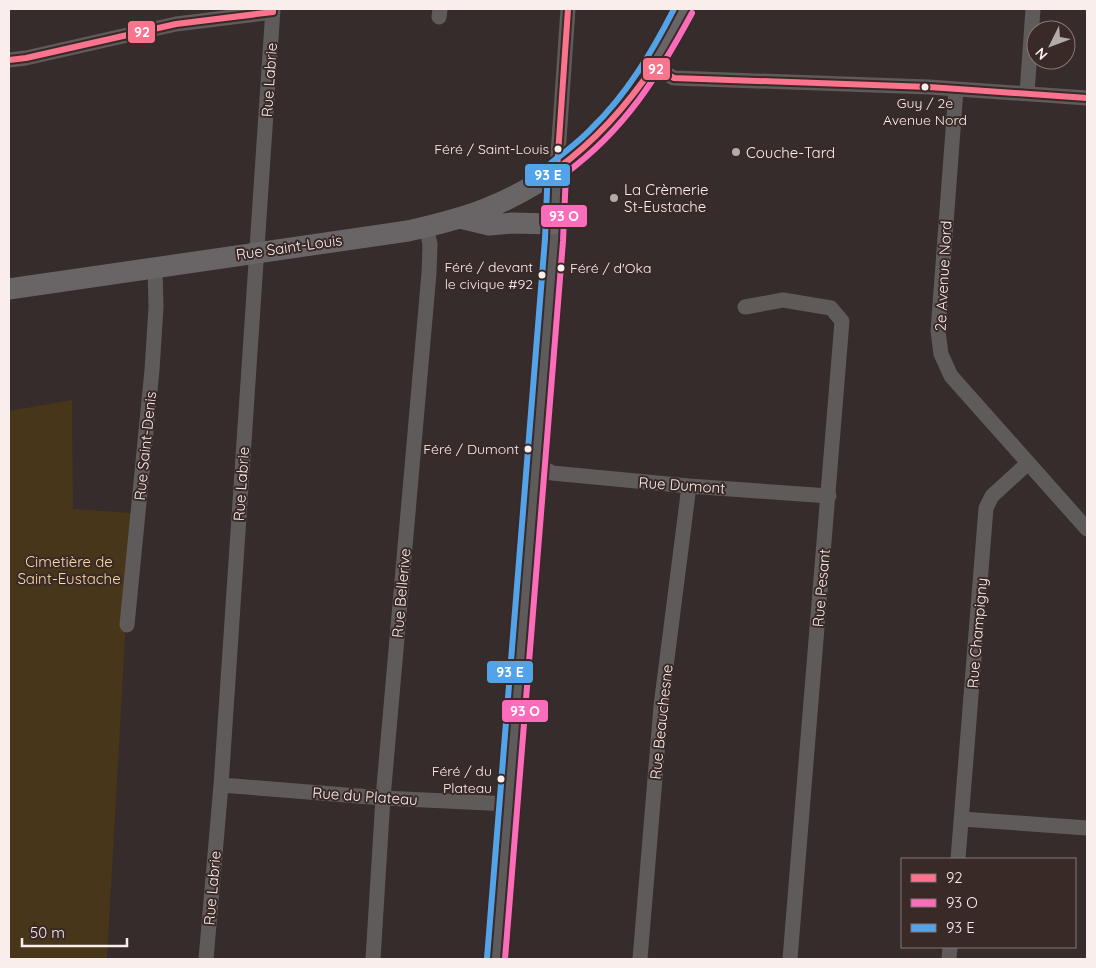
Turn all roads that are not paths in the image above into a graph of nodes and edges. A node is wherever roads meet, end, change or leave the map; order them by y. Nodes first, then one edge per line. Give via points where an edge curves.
1 (568, 9) edge
2 (684, 9) edge
3 (1033, 9) edge
4 (273, 10) edge
5 (9, 60) edge
6 (653, 67) junction
7 (956, 90) junction
8 (1027, 93) junction
9 (1087, 98) edge
10 (557, 169) junction
11 (460, 218) junction
12 (554, 224) junction
13 (426, 227) junction
14 (257, 252) junction
15 (155, 267) junction
16 (9, 288) edge
17 (745, 307) dead end
18 (1028, 462) junction
19 (536, 469) junction
20 (689, 486) junction
21 (829, 496) junction
22 (1087, 529) edge
23 (127, 625) dead end
24 (221, 785) junction
25 (383, 798) junction
26 (510, 804) junction
27 (962, 819) junction
28 (1087, 828) edge
29 (958, 858) edge
30 (206, 959) edge
31 (373, 959) edge
32 (496, 959) edge
33 (640, 959) edge
34 (790, 959) edge

1 - 10 street
2 - 6 main road, Rue Saint-Louis
3 - 8 street
4 - 5 street via 176,24
4 - 14 street, Rue Labrie
6 - 7 street via 674,78
6 - 10 main road, Rue Saint-Louis via 609,125
7 - 8 street
7 - 18 street, 2e Avenue Nord via 938,331 941,354 951,376
8 - 9 street
10 - 11 main road, Rue Saint-Louis via 499,203
10 - 12 street
11 - 12 main road via 489,225
11 - 13 main road, Rue Saint-Louis
12 - 19 street
13 - 14 main road, Rue Saint-Louis
13 - 25 street, Rue Bellerive via 430,242 429,273
14 - 15 main road, Rue Saint-Louis
14 - 24 street, Rue Labrie
15 - 16 main road, Rue Saint-Louis
15 - 23 street, Rue Saint-Denis via 152,370
17 - 21 street, Rue Pesant via 783,300 831,308 842,321
18 - 22 street, 2e Avenue Nord
18 - 27 street, Rue Champigny via 992,496 986,508
19 - 20 street, Rue Dumont
19 - 26 street
20 - 21 street, Rue Dumont
20 - 33 street, Rue Beauchesne via 661,706
21 - 34 street, Rue Pesant
24 - 25 street, Rue du Plateau
24 - 30 street, Rue Labrie
25 - 26 street, Rue du Plateau
25 - 31 street, Rue Bellerive
26 - 32 street
27 - 28 street
27 - 29 street, Rue Champigny

